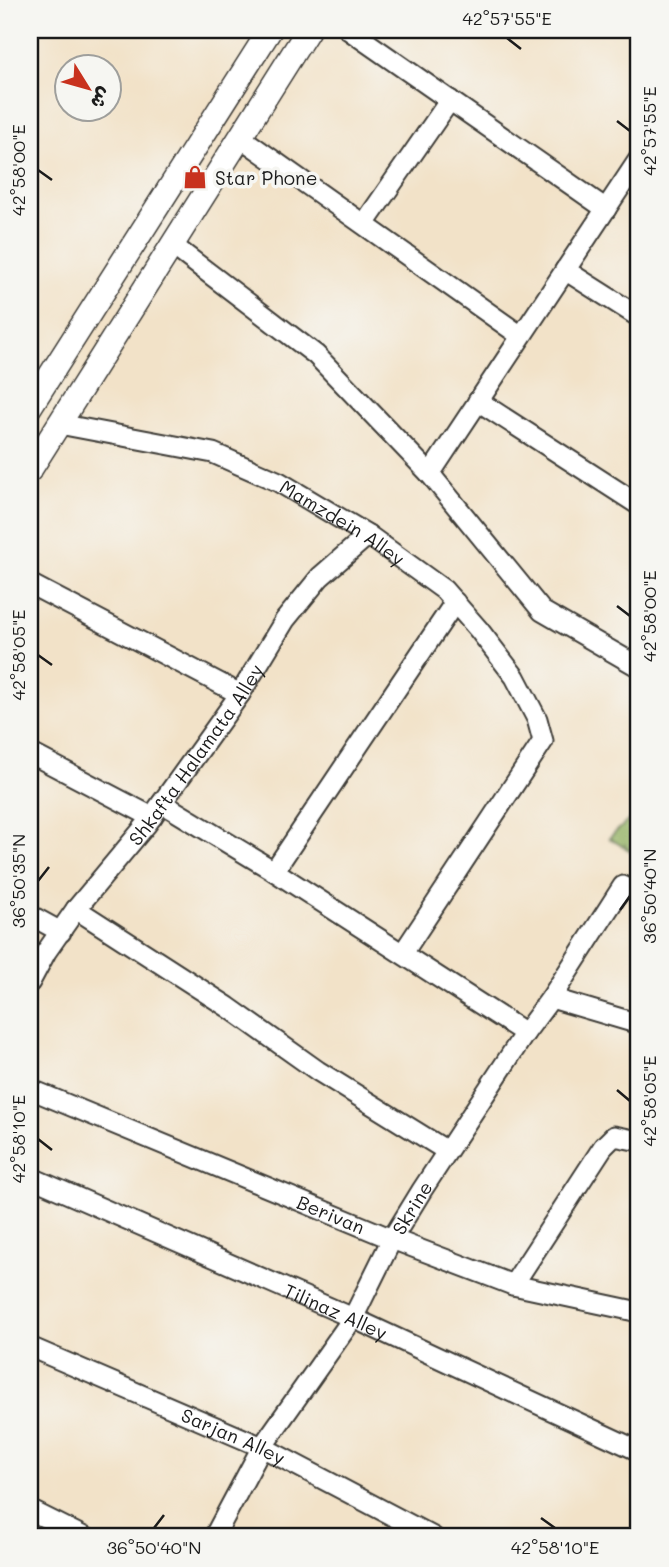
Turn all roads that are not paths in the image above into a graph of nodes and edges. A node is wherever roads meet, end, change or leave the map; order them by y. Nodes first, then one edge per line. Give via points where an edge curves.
1 (270, 30) edge
2 (308, 30) edge
3 (349, 30) edge
4 (450, 100) junction
5 (240, 136) junction
6 (639, 159) edge
7 (606, 209) junction
8 (364, 224) junction
9 (172, 245) junction
10 (565, 270) junction
11 (639, 317) edge
12 (521, 336) junction
13 (478, 401) junction
14 (30, 407) edge
15 (59, 424) junction
16 (30, 470) edge
17 (429, 474) junction
18 (639, 505) edge
19 (368, 535) junction
20 (30, 584) edge
21 (455, 602) junction
22 (639, 667) edge
23 (240, 694) junction
24 (30, 753) edge
25 (157, 810) junction
26 (274, 871) junction
27 (623, 886) dead end
28 (76, 909) junction
29 (30, 915) edge
30 (61, 932) junction
31 (403, 953) junction
32 (30, 982) edge
33 (551, 998) junction
34 (639, 1024) edge
35 (525, 1033) junction
36 (30, 1089) edge
37 (639, 1140) edge
38 (447, 1151) junction
39 (30, 1177) edge
40 (392, 1239) junction
41 (513, 1285) junction
42 (639, 1312) edge
43 (353, 1318) junction
44 (30, 1346) edge
45 (262, 1447) junction
46 (639, 1451) edge
47 (30, 1510) edge
48 (84, 1537) edge
49 (214, 1537) edge
50 (433, 1537) edge

1 - 14 street
2 - 5 street
3 - 4 street
4 - 7 street
4 - 8 street
5 - 8 street
5 - 9 street
6 - 7 street
7 - 10 street
8 - 12 street
9 - 15 street
9 - 17 street via 316,355
10 - 11 street
10 - 12 street
12 - 13 street
13 - 17 street
13 - 18 street
15 - 16 street
15 - 19 street, Mamzdein Alley via 212,453 279,482
17 - 22 street via 542,611
19 - 21 street, Mamzdein Alley
19 - 23 street, Shkafta Halamata Alley via 320,577 285,620
20 - 23 street
21 - 26 street
21 - 31 street, Mamzdein Alley via 515,677 543,741
23 - 25 street, Shkafta Halamata Alley
24 - 25 street
25 - 26 street
25 - 28 street, Shkafta Halamata Alley
26 - 31 street
27 - 33 street, Skrine
28 - 30 street, Shkafta Halamata Alley
28 - 38 street
29 - 30 street
30 - 32 street, Shkafta Halamata Alley
31 - 35 street
33 - 34 street
33 - 35 street, Skrine
35 - 38 street, Skrine
36 - 40 street, Berivan
37 - 41 street via 614,1136 603,1147
38 - 40 street, Skrine
39 - 43 street, Tilinaz Alley
40 - 41 street, Berivan
40 - 43 street, Skrine
41 - 42 street, Berivan
43 - 45 street, Skrine
43 - 46 street, Tilinaz Alley
44 - 45 street, Sarjan Alley
45 - 49 street, Skrine
45 - 50 street, Sarjan Alley
47 - 48 street

